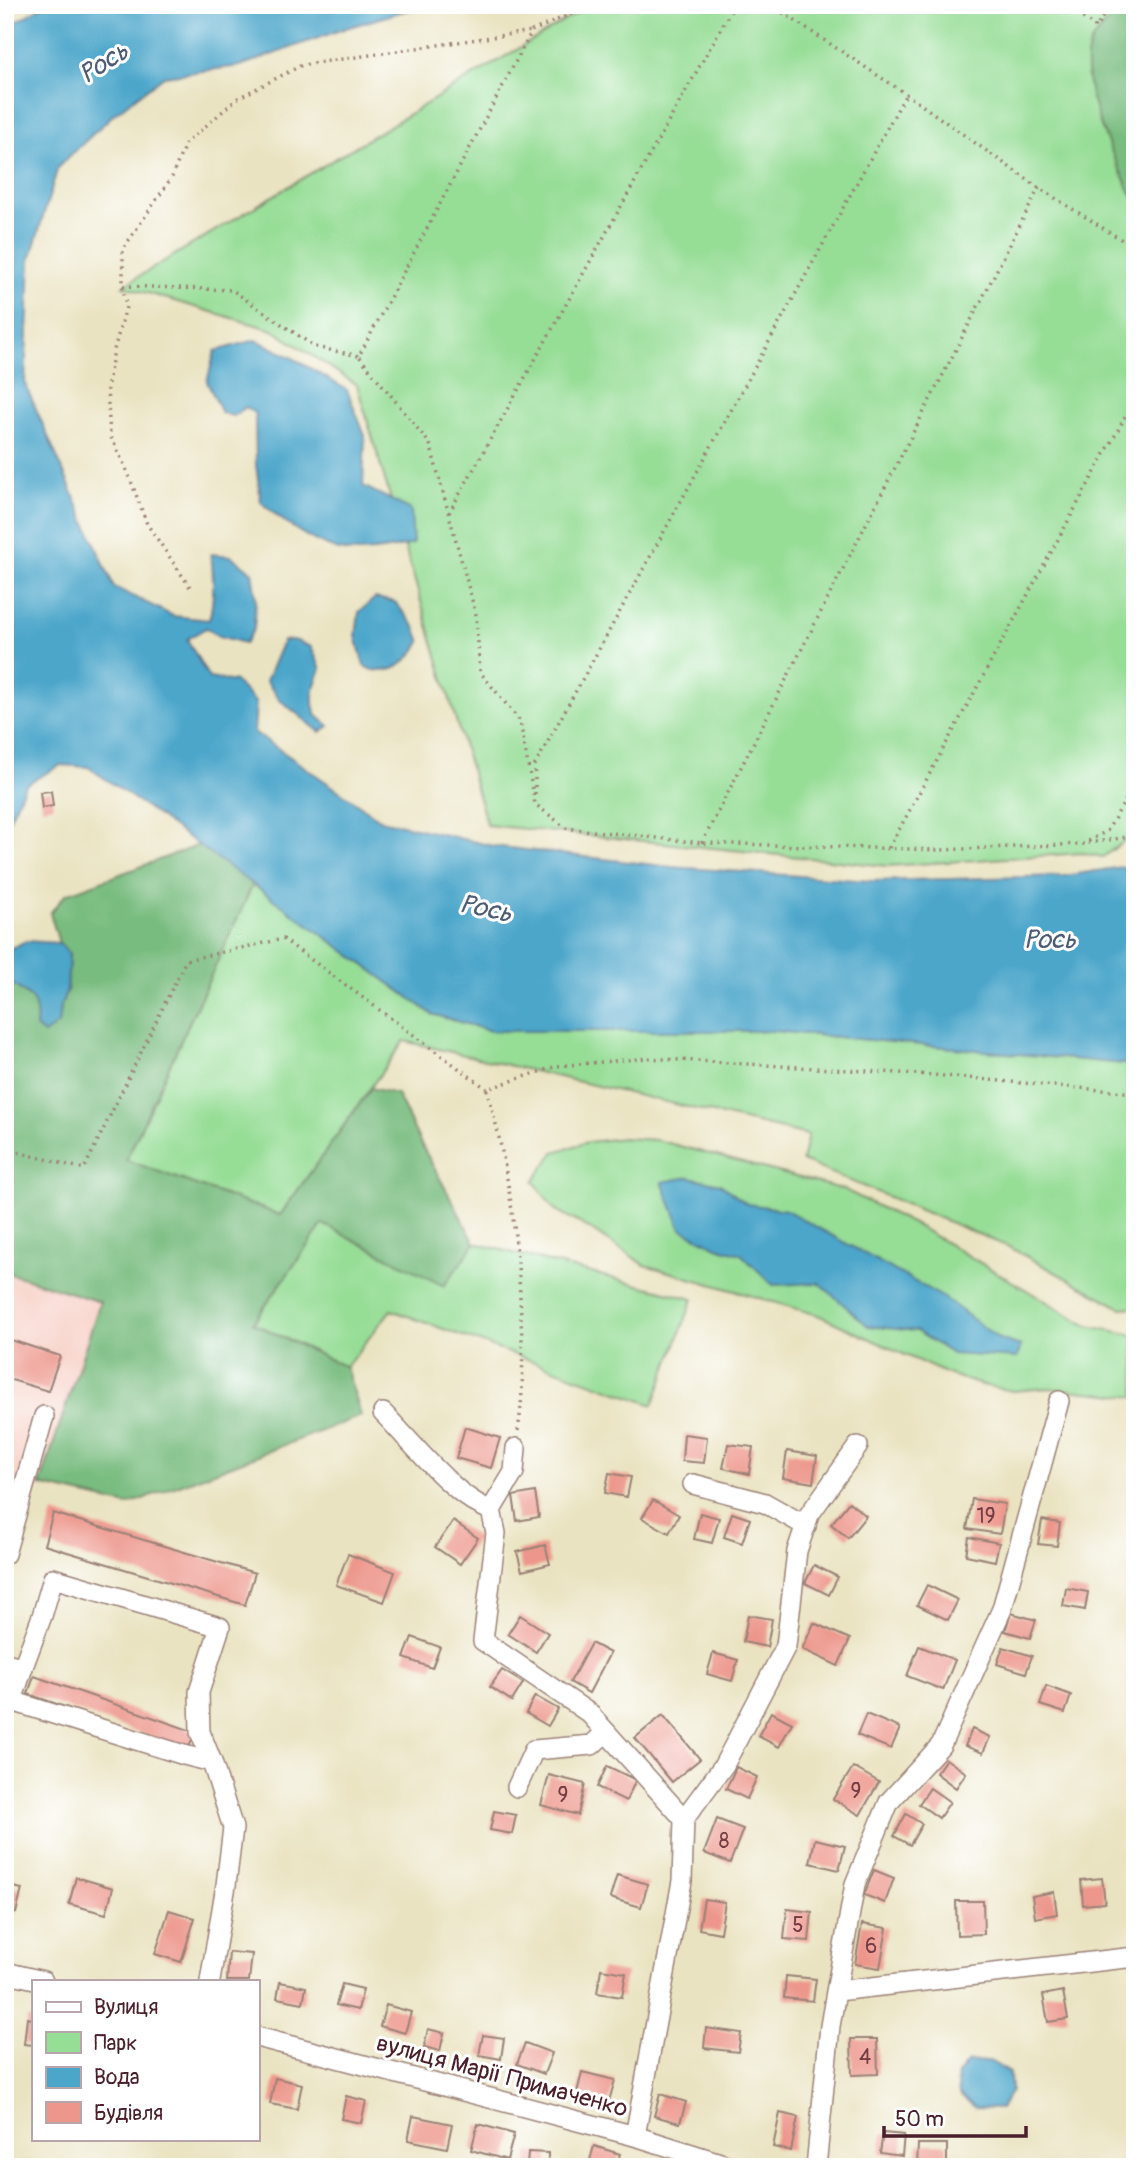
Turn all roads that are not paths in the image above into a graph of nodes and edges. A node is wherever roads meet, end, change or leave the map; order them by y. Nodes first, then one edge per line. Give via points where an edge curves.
1 (1059, 1401) dead end
2 (383, 1413) dead end
3 (44, 1416) dead end
4 (858, 1446) dead end
5 (516, 1448) road end
6 (693, 1484) dead end
7 (491, 1510) junction
8 (806, 1526) junction
9 (5, 1554) edge
10 (14, 1665) edge
11 (606, 1732) junction
12 (212, 1762) junction
13 (517, 1787) dead end
14 (684, 1819) junction
15 (1135, 1957) edge
16 (5, 1972) edge
17 (39, 1980) edge
18 (210, 1980) edge
19 (837, 1991) junction
20 (259, 2038) edge
21 (635, 2136) junction
22 (733, 2167) edge
23 (816, 2167) edge

1 - 19 street via 1002,1609 941,1745 889,1802 855,1884
2 - 7 street via 477,1506
3 - 9 street
4 - 8 street via 809,1514
5 - 7 street via 514,1472
6 - 8 street via 765,1503
7 - 11 street via 496,1533 483,1640 589,1713
8 - 14 street via 797,1551 786,1646 724,1765
10 - 12 street via 12,1700
10 - 12 street via 42,1616 53,1578 220,1627 199,1692 200,1731
11 - 13 street via 592,1745 534,1750
11 - 14 street
12 - 18 street via 233,1828
14 - 21 street via 681,1881
15 - 19 street
16 - 17 street
19 - 23 street
20 - 21 street, вулиця Марії Примаченко
21 - 22 street, вулиця Марії Примаченко

